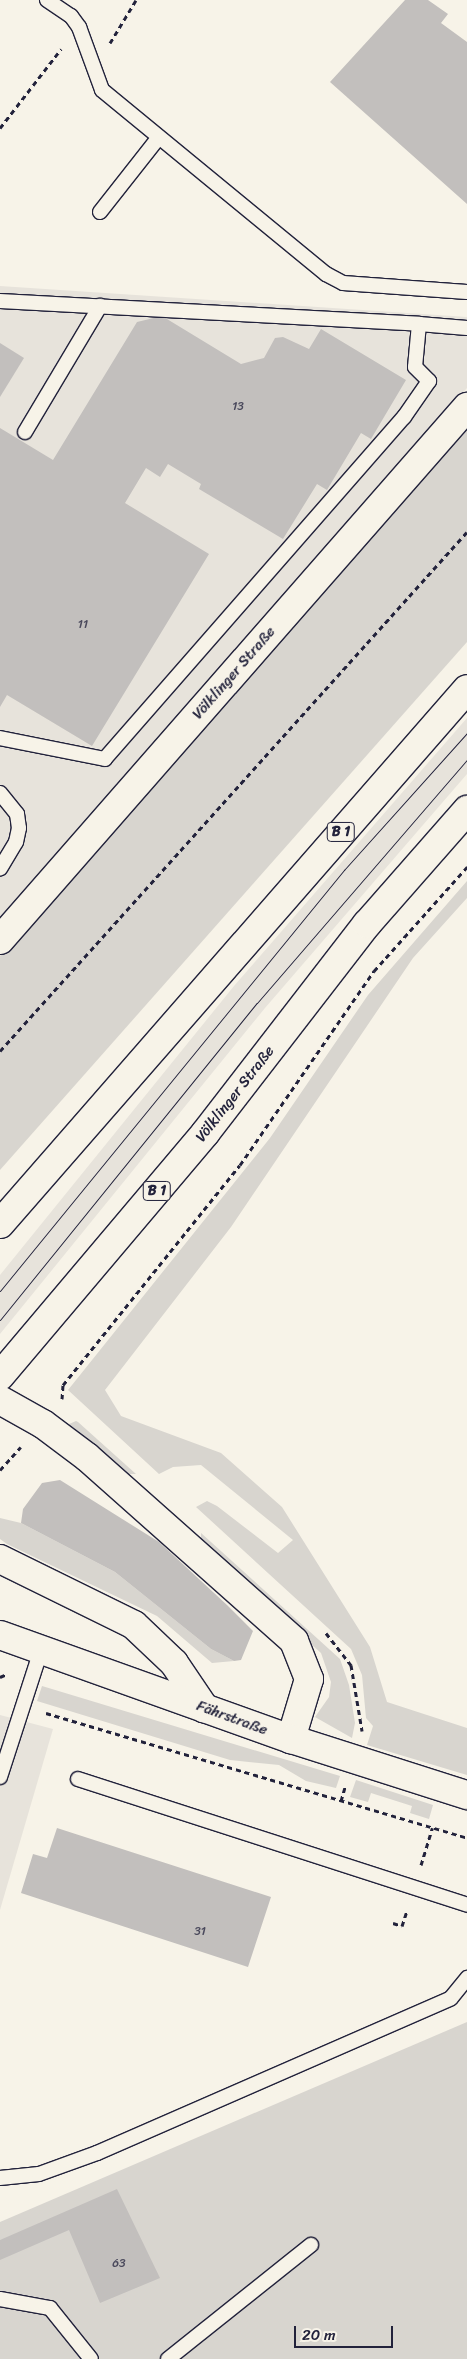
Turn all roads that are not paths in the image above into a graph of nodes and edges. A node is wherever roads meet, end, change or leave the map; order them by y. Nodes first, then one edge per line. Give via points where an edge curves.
1 (47, 0) edge
2 (159, 137) junction
3 (100, 212) dead end
4 (467, 292) edge
5 (0, 300) edge
6 (100, 306) junction
7 (419, 324) junction
8 (467, 328) edge
9 (467, 407) edge
10 (25, 432) dead end
11 (467, 690) edge
12 (0, 738) edge
13 (0, 793) edge
14 (467, 810) edge
15 (0, 869) edge
16 (0, 940) edge
17 (0, 1224) edge
18 (0, 1376) edge
19 (0, 1400) edge
20 (0, 1559) edge
21 (0, 1635) edge
22 (41, 1650) junction
23 (205, 1709) junction
24 (290, 1739) junction
25 (0, 1777) edge
26 (78, 1779) dead end
27 (467, 1795) edge
28 (467, 1904) edge
29 (467, 1978) edge
30 (0, 2178) edge
31 (310, 2245) dead end
32 (0, 2298) edge
33 (91, 2359) edge
34 (168, 2359) edge

1 - 2 lane via 71,16 79,27 102,90
2 - 3 lane
2 - 4 lane via 334,279
5 - 6 lane
6 - 7 lane
6 - 10 lane
7 - 8 lane
7 - 12 lane via 415,367 429,381 404,417 104,759
9 - 16 street, Völklinger Straße
11 - 17 street, B 1
13 - 15 lane via 16,814 19,828 16,842
14 - 18 street, Völklinger Straße / B 1 via 367,924 206,1132
19 - 24 street via 43,1424 87,1457 294,1641 309,1679
20 - 23 street via 134,1625 174,1663
21 - 22 street, Fährstraße
22 - 23 street, Fährstraße
22 - 25 lane
23 - 24 street, Fährstraße
24 - 27 street, Fährstraße
26 - 28 lane
29 - 30 lane via 451,1998 106,2149 40,2174
31 - 34 lane
32 - 33 lane via 50,2308

